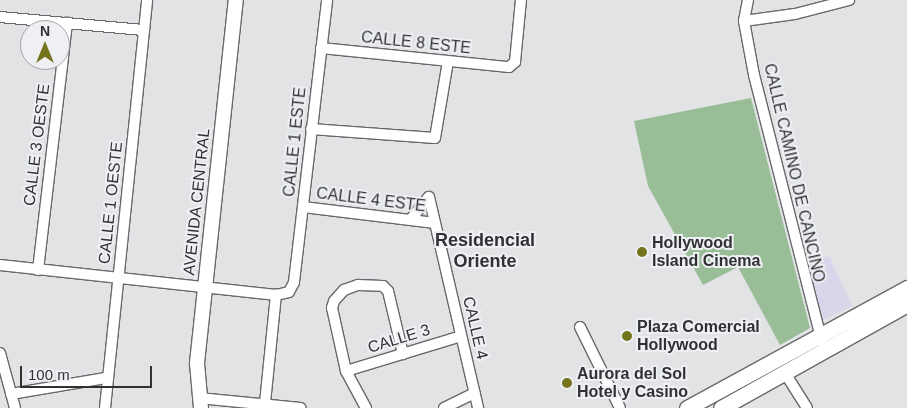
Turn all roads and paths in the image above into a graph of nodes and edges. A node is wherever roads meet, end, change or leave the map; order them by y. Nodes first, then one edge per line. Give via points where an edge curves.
1 (146, 0) edge
2 (236, 0) edge
3 (327, 0) edge
4 (521, 0) edge
5 (748, 0) edge
6 (849, 0) edge
7 (0, 17) edge
8 (34, 20) edge
9 (744, 20) junction
10 (70, 23) edge
11 (144, 30) junction
12 (321, 48) junction
13 (448, 61) junction
14 (61, 70) edge
15 (311, 129) junction
16 (303, 207) junction
17 (411, 219) junction
18 (435, 223) junction
19 (0, 265) edge
20 (38, 270) junction
21 (119, 280) junction
22 (205, 288) junction
23 (907, 288) edge
24 (276, 295) junction
25 (907, 304) edge
26 (580, 327) dead end
27 (461, 336) junction
28 (818, 336) junction
29 (827, 349) junction
30 (0, 353) edge
31 (403, 354) junction
32 (346, 372) junction
33 (785, 373) junction
34 (106, 378) junction
35 (475, 393) junction
36 (11, 394) junction
37 (200, 403) edge
38 (265, 403) junction
39 (724, 407) edge
40 (15, 408) edge
41 (105, 408) edge
42 (301, 408) edge
43 (366, 408) edge
44 (444, 408) edge
45 (478, 408) edge
46 (620, 408) edge
47 (687, 408) edge
48 (807, 408) edge

1 - 11 street, CALLE 1 OESTE
2 - 22 main road, AVENIDA CENTRAL
3 - 12 street, CALLE 1 ESTE
4 - 13 street, CALLE 8 ESTE via 515,62 509,67
5 - 9 street, CALLE CAMINO DE CANCINO
6 - 9 street via 795,14
7 - 8 street
9 - 28 street, CALLE CAMINO DE CANCINO via 754,75
10 - 11 street
11 - 21 street, CALLE 1 OESTE
12 - 13 street, CALLE 8 ESTE
12 - 15 street, CALLE 1 ESTE
13 - 15 street via 435,138
14 - 20 street, CALLE 3 OESTE
15 - 16 street, CALLE 1 ESTE
16 - 17 street, CALLE 4 ESTE
16 - 24 street, CALLE 1 ESTE via 293,287 289,292
17 - 18 street, CALLE 4 ESTE
17 - 18 street, CALLE 4 via 429,197
18 - 27 street, CALLE 4
19 - 20 street
20 - 21 street
21 - 22 street
21 - 34 street, CALLE 1 OESTE
22 - 24 street
22 - 37 main road, AVENIDA CENTRAL via 197,363
23 - 28 main road
24 - 38 street
25 - 29 main road
26 - 46 street
27 - 31 street, CALLE 3
27 - 35 street, CALLE 4
28 - 29 street, CALLE CAMINO DE CANCINO
28 - 47 main road
29 - 33 main road
30 - 36 street
31 - 32 street, CALLE 3
31 - 32 street via 388,291 383,286 358,285 344,290 332,308
32 - 43 street
33 - 39 main road
33 - 48 street
34 - 36 street
34 - 41 street, CALLE 1 OESTE
35 - 44 street
35 - 45 street, CALLE 4
36 - 40 street
37 - 38 street
38 - 42 street

